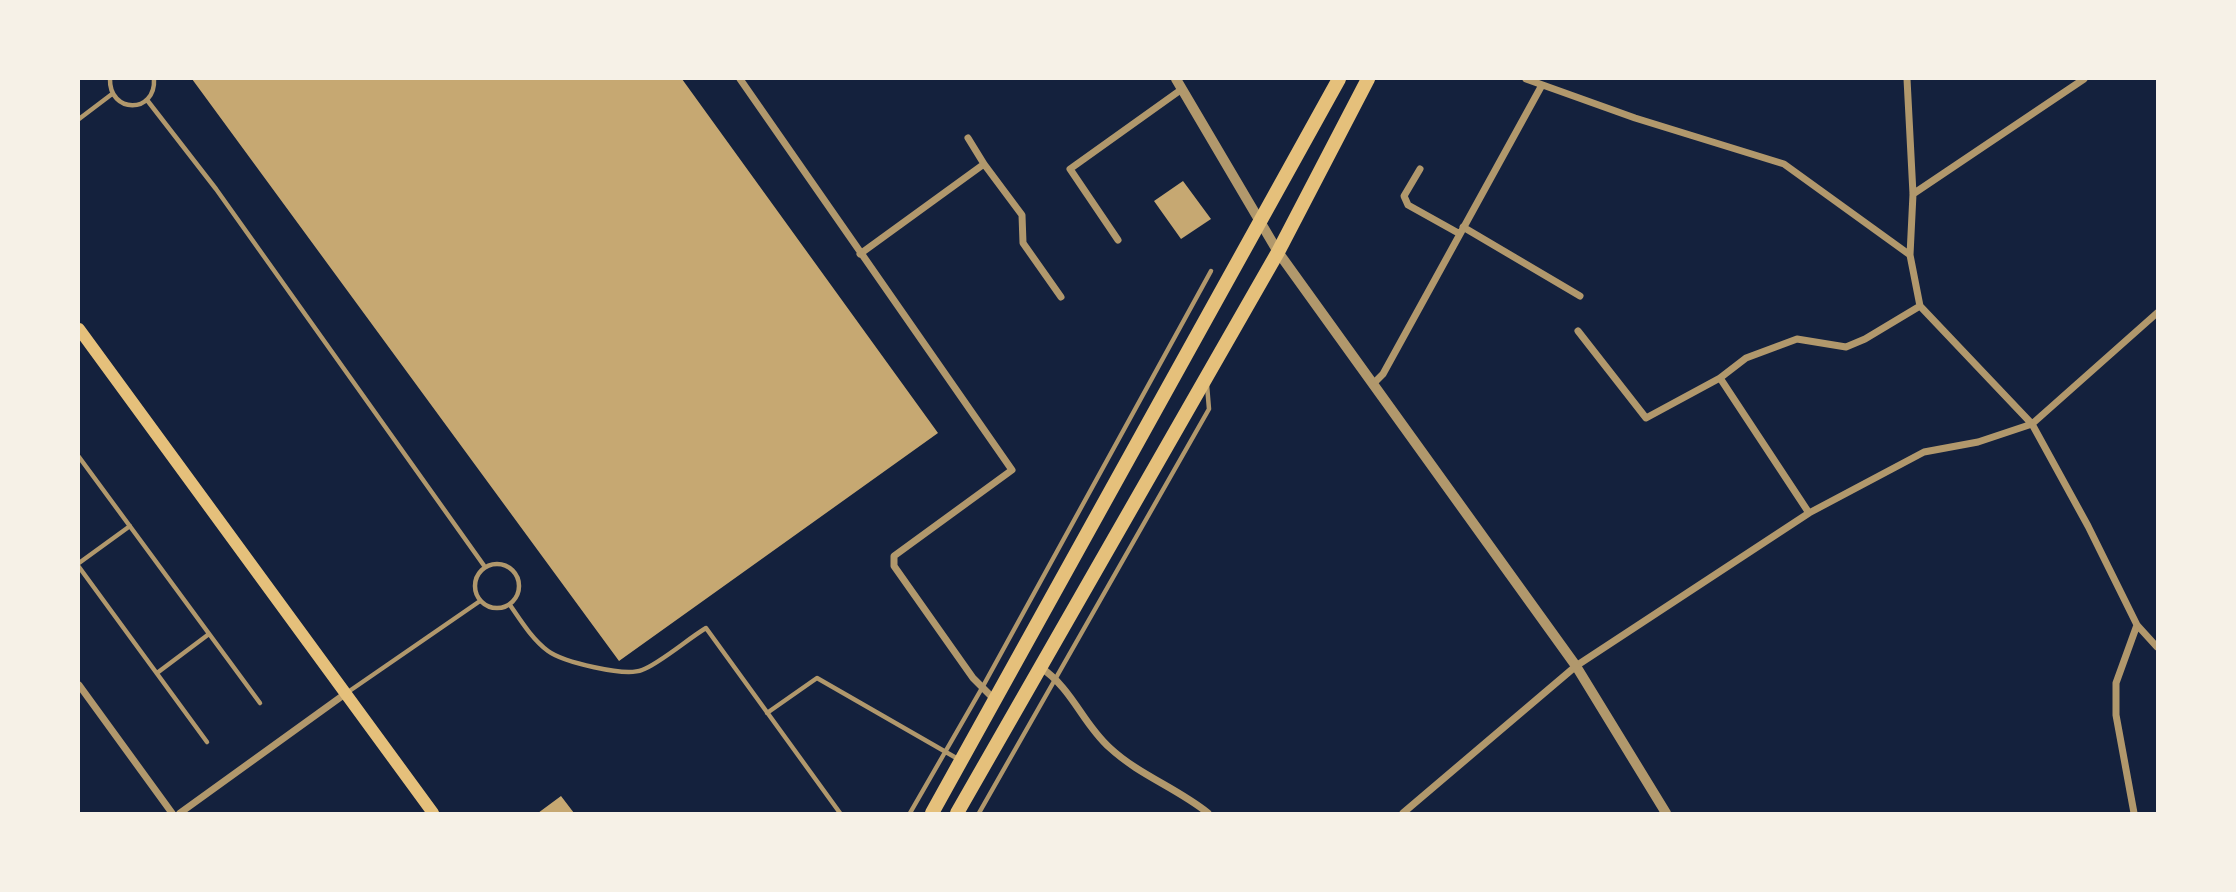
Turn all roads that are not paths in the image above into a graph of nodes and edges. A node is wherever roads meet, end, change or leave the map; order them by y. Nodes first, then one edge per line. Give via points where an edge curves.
1 (110, 79) edge
2 (154, 79) edge
3 (740, 79) edge
4 (1339, 79) edge
5 (1368, 79) edge
6 (1526, 79) edge
7 (1907, 79) edge
8 (2084, 79) edge
9 (1179, 84) edge
10 (1542, 85) junction
11 (113, 94) junction
12 (147, 100) junction
13 (79, 119) edge
14 (968, 138) dead end
15 (984, 164) junction
16 (1420, 169) dead end
17 (1913, 194) junction
18 (1260, 220) junction
19 (1462, 231) junction
20 (1118, 240) dead end
21 (1278, 252) junction
22 (860, 254) junction
23 (1910, 255) junction
24 (1211, 271) dead end
25 (1580, 296) dead end
26 (1061, 297) dead end
27 (1920, 306) junction
28 (2157, 313) edge
29 (79, 329) edge
30 (1578, 331) dead end
31 (1158, 370) junction
32 (1206, 377) junction
33 (1172, 378) junction
34 (1720, 378) junction
35 (1373, 384) junction
36 (2032, 424) junction
37 (79, 457) edge
38 (1809, 513) junction
39 (130, 526) junction
40 (79, 565) edge
41 (485, 567) junction
42 (1040, 584) junction
43 (1054, 594) junction
44 (480, 601) junction
45 (510, 605) junction
46 (1074, 605) junction
47 (1089, 617) junction
48 (2137, 625) junction
49 (209, 634) junction
50 (2157, 647) edge
51 (1039, 666) junction
52 (1576, 666) junction
53 (157, 673) junction
54 (1056, 678) junction
55 (79, 685) edge
56 (982, 688) junction
57 (345, 694) junction
58 (995, 700) junction
59 (260, 703) dead end
60 (767, 713) junction
61 (207, 742) dead end
62 (946, 752) junction
63 (961, 761) junction
64 (960, 807) edge
65 (979, 812) edge
66 (172, 813) edge
67 (180, 813) edge
68 (433, 813) edge
69 (840, 813) edge
70 (910, 813) edge
71 (932, 813) edge
72 (1208, 813) edge
73 (1403, 813) edge
74 (1666, 813) edge
75 (2134, 813) edge

1 - 11 lane
2 - 12 lane
3 - 22 street
4 - 18 main road
5 - 21 main road
6 - 10 street
7 - 17 street
8 - 17 street
9 - 18 street
9 - 20 street via 1070,169
10 - 19 street
10 - 23 street via 1784,164
11 - 12 lane via 132,106
11 - 13 lane
12 - 41 lane via 216,189
14 - 15 street
15 - 22 street
15 - 26 street via 1022,215 1023,243
16 - 19 street via 1404,196 1408,205
17 - 23 street
18 - 21 street
18 - 33 main road
19 - 25 street
19 - 35 street via 1383,374
21 - 32 main road
21 - 35 street
22 - 56 street via 1012,470 894,556 894,566
23 - 27 street
24 - 31 lane
27 - 34 street via 1846,347 1797,339 1746,358
27 - 36 street
28 - 36 street
29 - 57 main road
30 - 34 street via 1646,418
31 - 33 main road
31 - 42 lane
32 - 46 main road
32 - 47 lane via 1209,409
33 - 43 main road
34 - 38 street
35 - 52 street
36 - 38 street via 1978,442 1924,452
36 - 48 street
37 - 39 lane
38 - 52 street
39 - 40 lane
39 - 49 lane
40 - 53 lane
41 - 44 lane via 474,587
41 - 45 lane via 499,564 517,576 519,590
42 - 43 lane
42 - 56 lane
43 - 58 main road
44 - 45 lane via 492,609
44 - 57 lane
45 - 60 lane via 551,653 627,673 643,670 706,628
46 - 47 lane
46 - 51 main road
47 - 54 lane
48 - 50 street
48 - 75 street via 2116,683 2116,715
49 - 53 lane
49 - 59 lane
51 - 54 street
51 - 64 main road
52 - 73 street
52 - 74 street
53 - 61 lane
54 - 65 lane
54 - 72 street via 1106,745 1131,766
55 - 66 street
56 - 58 street
56 - 62 lane
57 - 67 street
57 - 68 main road
58 - 63 main road
60 - 62 lane via 817,678
60 - 69 lane
62 - 63 lane
62 - 70 lane
63 - 71 main road
64 - 65 lane

